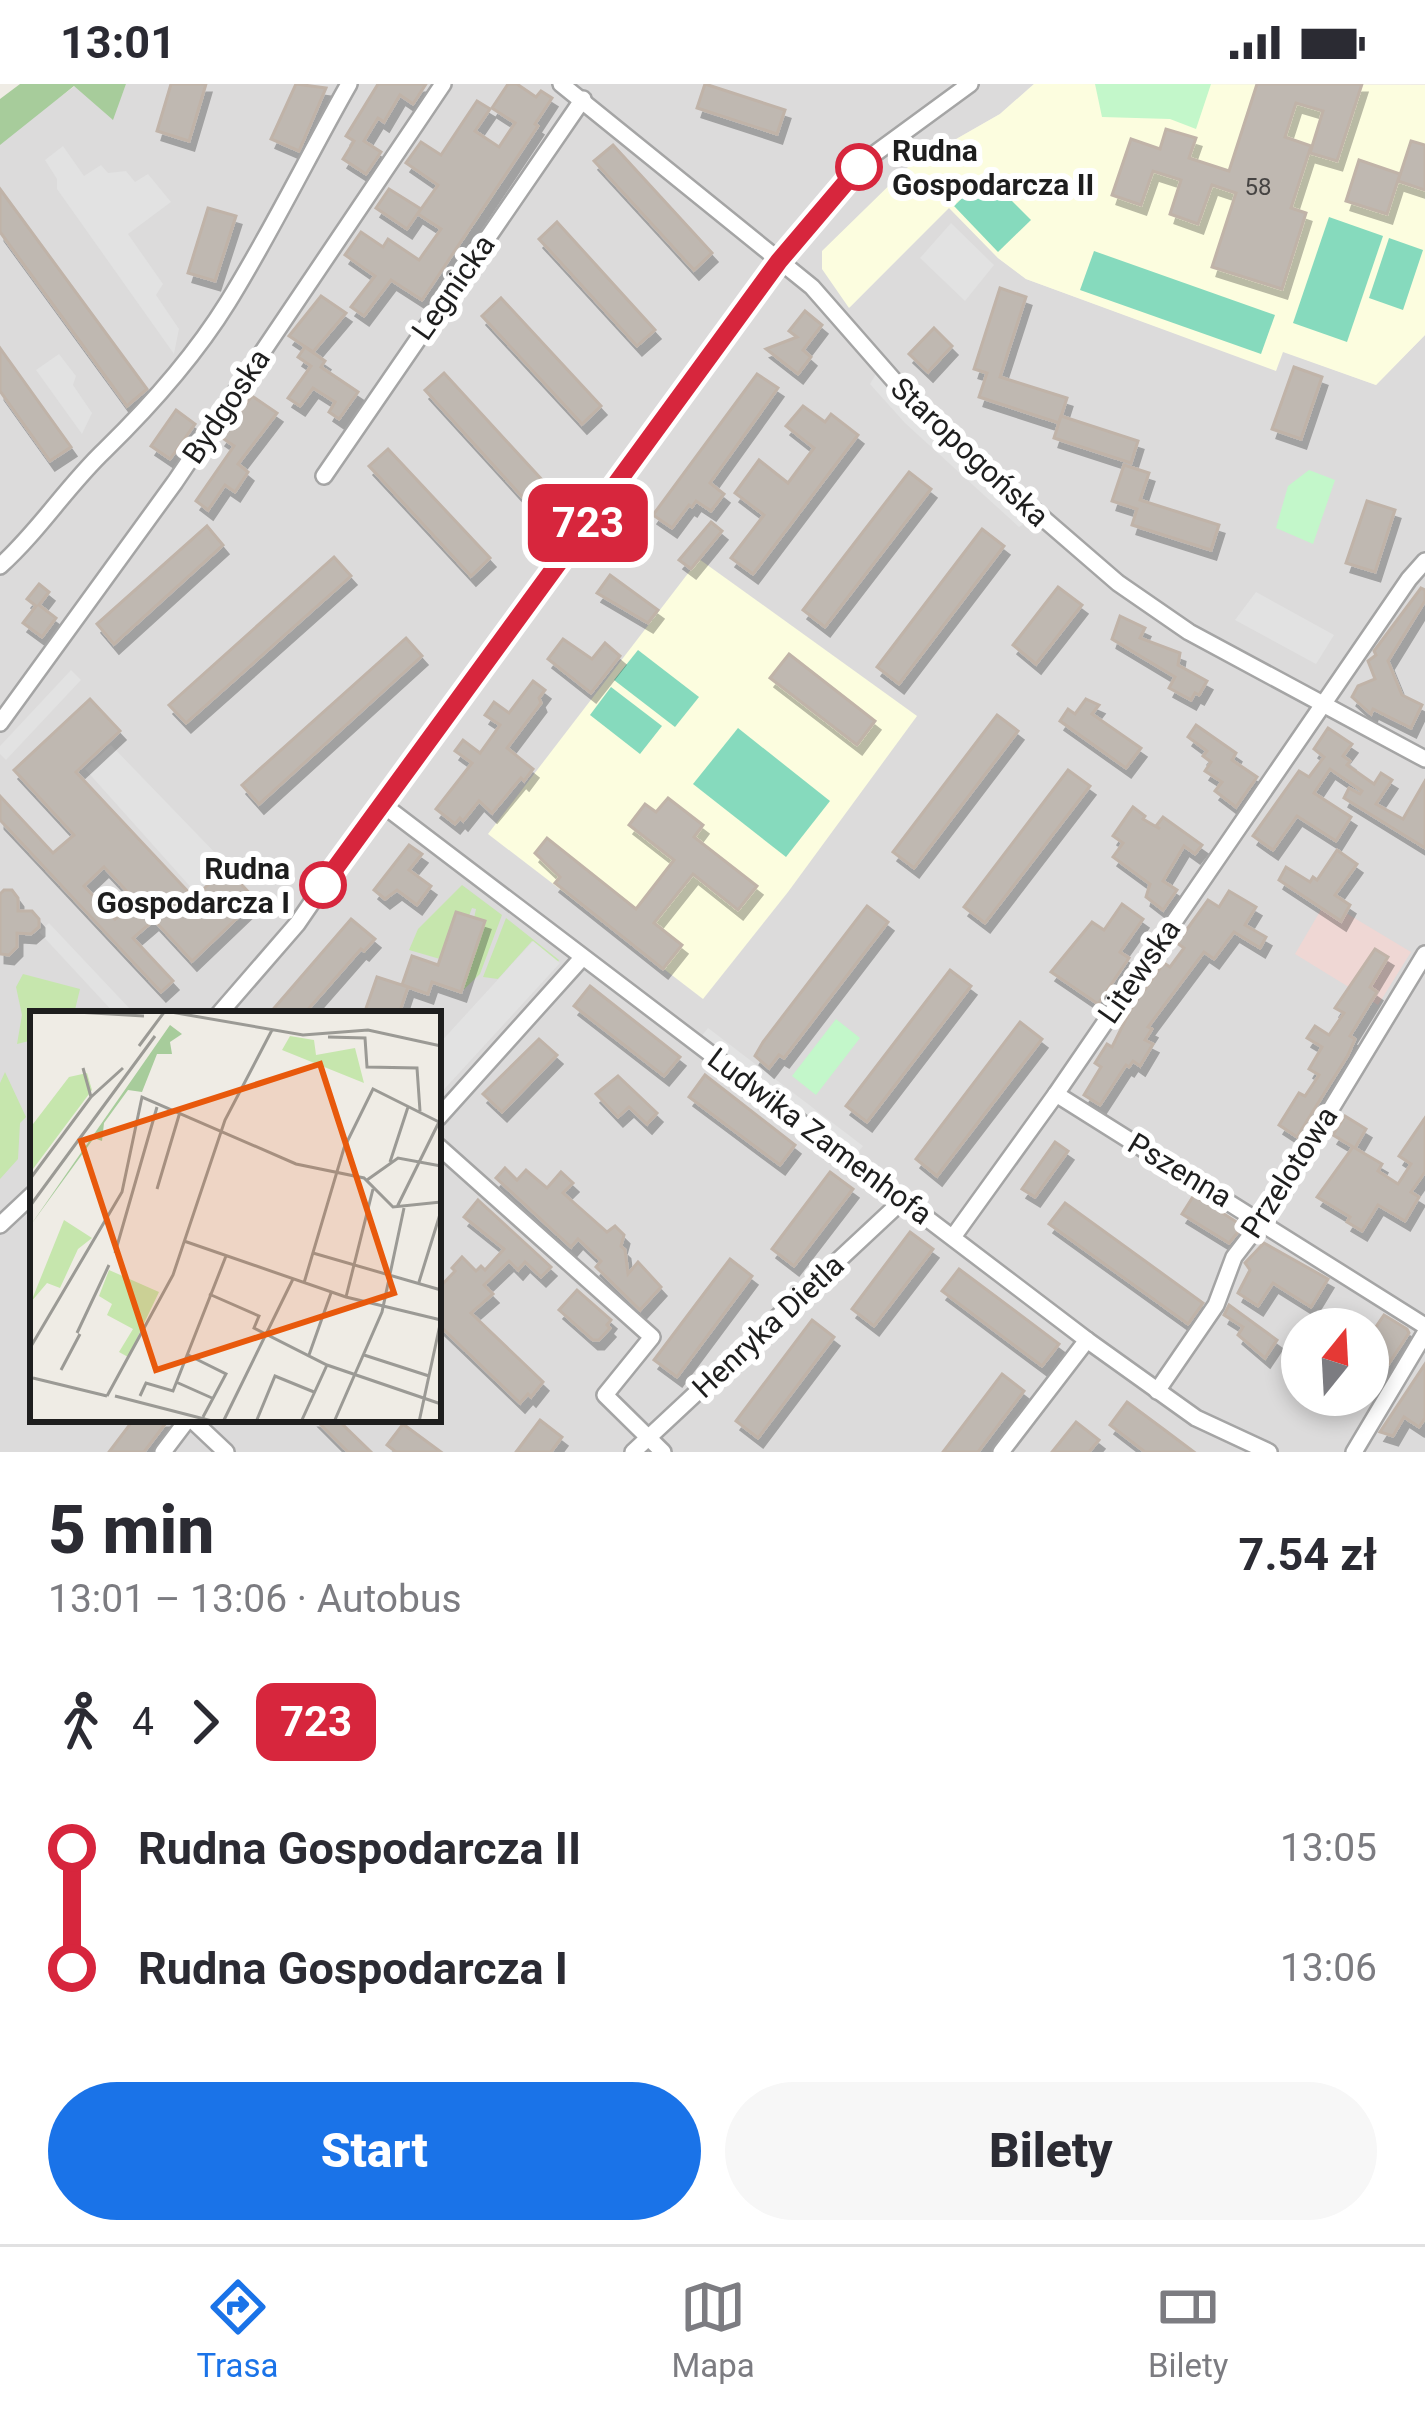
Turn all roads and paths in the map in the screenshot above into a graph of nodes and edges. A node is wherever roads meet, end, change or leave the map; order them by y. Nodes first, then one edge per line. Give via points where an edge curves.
1 (349, 84) edge
2 (443, 84) edge
3 (561, 84) edge
4 (970, 84) edge
5 (583, 99) junction
6 (779, 261) junction
7 (324, 476) dead end
8 (1425, 561) edge
9 (0, 566) edge
10 (1323, 704) junction
11 (0, 723) edge
12 (1425, 759) edge
13 (382, 804) junction
14 (1425, 954) edge
15 (582, 958) junction
16 (222, 1011) edge
17 (1056, 1094) junction
18 (441, 1115) edge
19 (441, 1149) edge
20 (30, 1197) edge
21 (903, 1200) junction
22 (1262, 1220) junction
23 (0, 1225) edge
24 (953, 1237) junction
25 (1425, 1329) edge
26 (1087, 1340) junction
27 (1157, 1391) junction
28 (188, 1422) edge
29 (193, 1422) edge
30 (649, 1438) junction
31 (163, 1452) edge
32 (226, 1452) edge
33 (633, 1452) edge
34 (663, 1452) edge
35 (1001, 1452) edge
36 (1269, 1452) edge
37 (1354, 1452) edge

1 - 9 street via 190,356
2 - 11 street, Bydgoska
3 - 5 street, Staropogońska
4 - 6 street via 859,167
5 - 6 street, Staropogońska
5 - 7 street, Legnicka
6 - 10 street, Staropogońska via 812,287 926,417 1111,577 1189,632
6 - 13 street
8 - 10 street, Litewska
10 - 12 street, Staropogońska
10 - 17 street, Litewska
13 - 15 street, Ludwika Zamenhofa
13 - 16 street
14 - 22 street, Przelotowa
15 - 18 street
15 - 21 street, Ludwika Zamenhofa
17 - 22 street, Pszenna
17 - 24 street, Litewska
19 - 30 street via 652,1336 605,1395
20 - 23 street
21 - 24 street, Ludwika Zamenhofa
21 - 30 street, Henryka Dietla
22 - 25 street, Pszenna
22 - 27 street, Przelotowa
24 - 26 street, Ludwika Zamenhofa
25 - 37 street
26 - 27 street, Ludwika Zamenhofa
26 - 35 street
27 - 36 street, Ludwika Zamenhofa
28 - 31 street
29 - 32 street
30 - 33 street, Henryka Dietla
30 - 34 street

